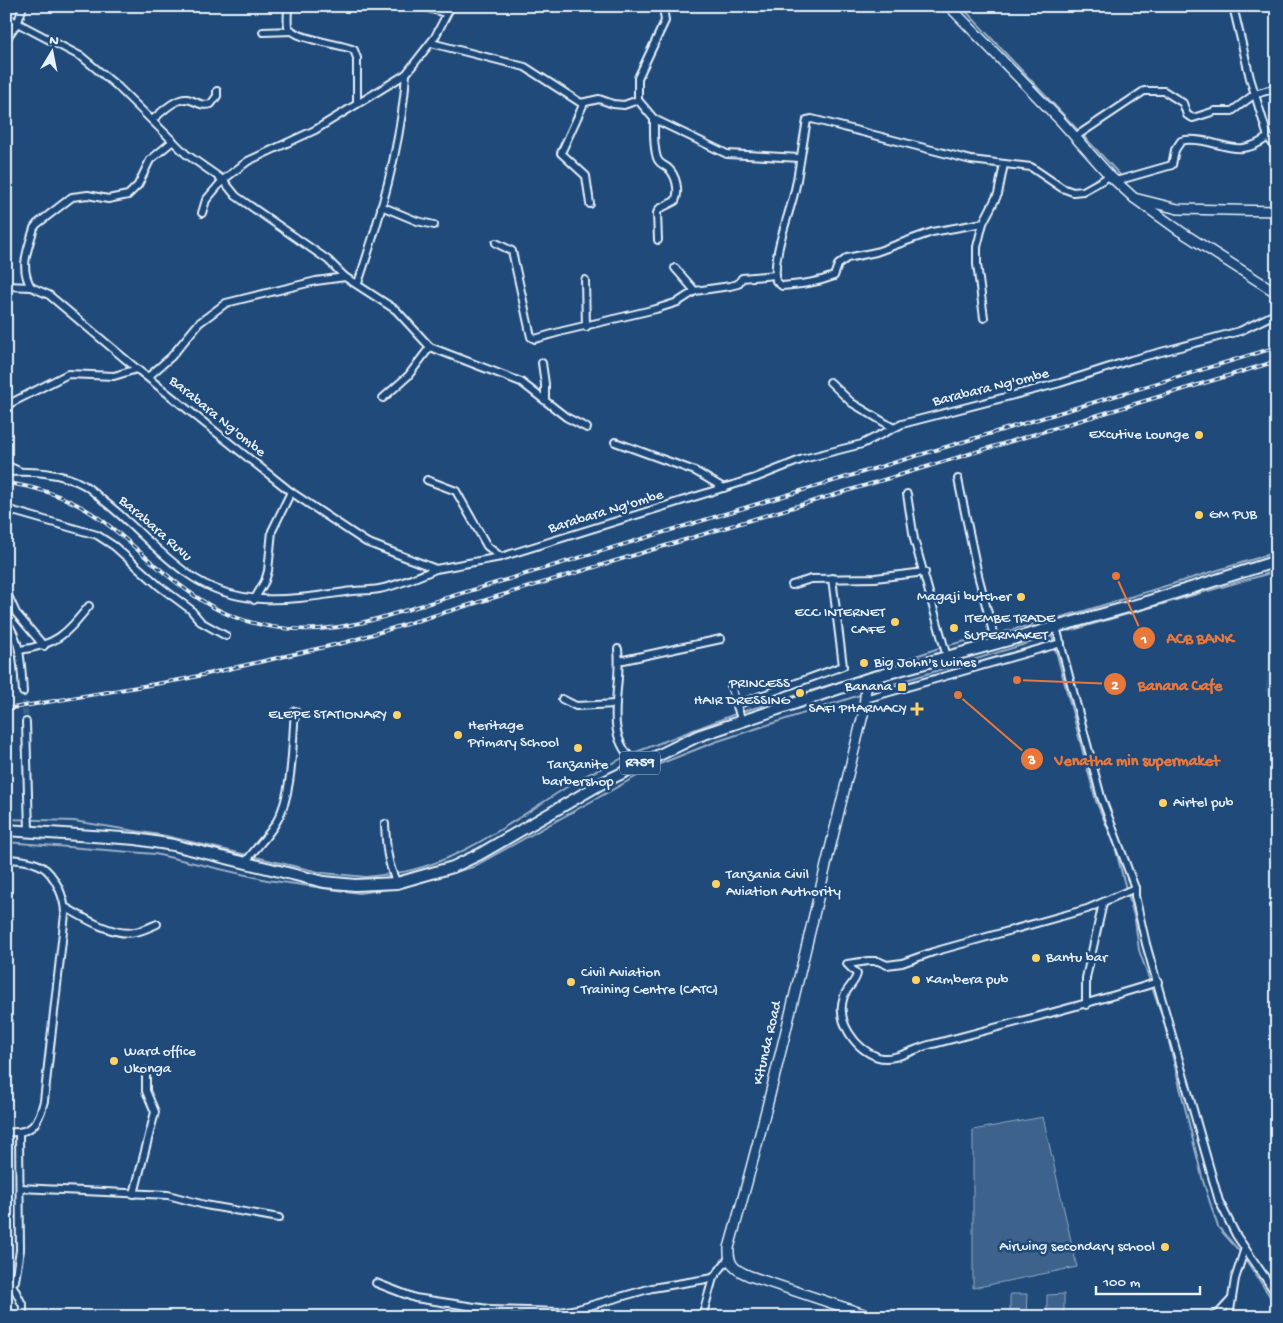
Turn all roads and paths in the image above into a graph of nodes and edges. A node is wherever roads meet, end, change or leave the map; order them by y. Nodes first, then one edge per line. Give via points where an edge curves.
1 (24, 6) edge
2 (288, 6) edge
3 (420, 6) edge
4 (451, 6) edge
5 (663, 6) edge
6 (949, 6) edge
7 (1233, 6) edge
8 (446, 13) junction
9 (6, 17) edge
10 (18, 22) junction
11 (292, 31) junction
12 (263, 32) dead end
13 (6, 39) edge
14 (431, 43) junction
15 (406, 74) junction
16 (1277, 88) edge
17 (216, 91) dead end
18 (1255, 94) junction
19 (638, 100) junction
20 (584, 103) junction
21 (356, 104) junction
22 (654, 119) junction
23 (152, 120) junction
24 (1075, 137) junction
25 (1268, 137) junction
26 (173, 141) junction
27 (1277, 150) edge
28 (800, 158) junction
29 (1004, 164) junction
30 (1113, 179) junction
31 (223, 180) junction
32 (1134, 198) junction
33 (590, 204) dead end
34 (381, 206) junction
35 (1277, 211) edge
36 (202, 213) dead end
37 (983, 223) junction
38 (434, 225) dead end
39 (658, 240) dead end
40 (496, 243) dead end
41 (676, 268) dead end
42 (776, 275) junction
43 (345, 276) junction
44 (585, 280) dead end
45 (358, 283) junction
46 (6, 286) edge
47 (31, 287) junction
48 (695, 291) junction
49 (1277, 293) edge
50 (1277, 313) edge
51 (984, 318) dead end
52 (586, 326) junction
53 (430, 347) junction
54 (542, 363) dead end
55 (137, 369) junction
56 (148, 377) junction
57 (830, 382) dead end
58 (383, 398) dead end
59 (545, 399) junction
60 (6, 408) edge
61 (892, 427) junction
62 (587, 428) dead end
63 (615, 442) dead end
64 (6, 465) edge
65 (20, 471) junction
66 (6, 472) edge
67 (958, 479) dead end
68 (427, 480) dead end
69 (724, 488) junction
70 (291, 492) junction
71 (907, 494) dead end
72 (6, 509) edge
73 (501, 557) junction
74 (1277, 561) edge
75 (436, 569) junction
76 (925, 572) junction
77 (832, 578) junction
78 (792, 585) dead end
79 (6, 591) edge
80 (254, 600) junction
81 (89, 606) dead end
82 (6, 621) edge
83 (1056, 628) junction
84 (226, 636) dead end
85 (721, 639) dead end
86 (1061, 643) junction
87 (996, 644) junction
88 (44, 646) junction
89 (618, 649) dead end
90 (20, 650) junction
91 (948, 657) junction
92 (619, 661) junction
93 (867, 679) junction
94 (731, 686) dead end
95 (23, 692) tunnel mouth
96 (562, 699) dead end
97 (865, 699) junction
98 (616, 704) junction
99 (736, 706) junction
100 (294, 711) dead end
101 (26, 722) tunnel mouth
102 (742, 722) junction
103 (637, 764) junction
104 (385, 824) dead end
105 (6, 830) edge
106 (29, 830) junction
107 (6, 859) edge
108 (245, 863) junction
109 (397, 883) junction
110 (1135, 888) junction
111 (1102, 903) junction
112 (65, 907) junction
113 (157, 924) dead end
114 (1158, 982) junction
115 (1086, 1005) junction
116 (146, 1071) dead end
117 (6, 1132) edge
118 (19, 1133) junction
119 (20, 1188) junction
120 (134, 1194) junction
121 (279, 1218) dead end
122 (1245, 1248) junction
123 (729, 1258) junction
124 (713, 1278) junction
125 (376, 1283) dead end
126 (9, 1285) edge
127 (1277, 1295) edge
128 (1232, 1298) junction
129 (489, 1310) junction
130 (23, 1317) edge
131 (470, 1317) edge
132 (702, 1317) edge
133 (873, 1317) edge
134 (1211, 1317) edge
135 (1228, 1317) edge

1 - 10 street
2 - 11 street via 288,26
3 - 8 street
4 - 8 street
5 - 19 street via 665,21 640,72
6 - 24 street
7 - 18 street
8 - 14 street
9 - 10 street
10 - 13 street
10 - 23 street via 82,57
11 - 12 street
11 - 21 street via 300,37 354,50 357,58
14 - 15 street
14 - 20 street via 525,67 577,102
15 - 21 street
15 - 34 street via 394,157
16 - 18 street
17 - 23 street via 216,99 211,104 180,100
18 - 24 street via 1232,110 1208,112 1193,118 1187,115 1183,103 1164,91 1144,91
18 - 25 street
19 - 20 street via 624,105 599,99
19 - 22 street
20 - 33 street via 561,152 586,176
21 - 31 street via 315,130 248,161
22 - 28 street via 727,154
22 - 39 street via 656,157 659,164 674,176 678,194 675,201 657,213
23 - 26 street
24 - 30 street
25 - 27 street
25 - 30 street via 1259,144 1241,149 1195,140 1181,141 1175,150 1172,166
26 - 31 street
26 - 47 street via 150,160 138,185 128,195 108,199 72,197 37,224 25,264 24,275
28 - 29 street via 807,120 812,119 945,154
28 - 42 street
29 - 30 street via 1031,167 1073,192
29 - 37 street via 996,202
30 - 32 street
31 - 36 street via 206,200
31 - 43 street via 236,196 328,260
32 - 35 street via 1178,209
32 - 49 street via 1194,241
34 - 38 street
34 - 45 street
37 - 42 street via 932,232 876,252 847,258 838,265 834,276 805,286 782,286 777,284
37 - 51 street via 976,256
40 - 52 street via 512,251 531,337 535,339
41 - 48 street
42 - 48 street via 755,275 742,278 738,284
43 - 45 street
43 - 56 street via 226,303 199,323 171,357
44 - 52 street
45 - 53 street via 396,310
46 - 47 street, Barabara Ng'ombe
47 - 55 street, Barabara Ng'ombe via 56,300
48 - 52 street via 678,302
50 - 61 street, Barabara Ng'ombe via 1240,331 1043,388
53 - 58 street via 408,376
53 - 59 street via 514,379
54 - 59 street
55 - 56 street, Barabara Ng'ombe
55 - 60 street via 114,376 68,374
56 - 70 street, Barabara Ng'ombe
57 - 61 street via 852,402
59 - 62 street via 566,417
61 - 69 street, Barabara Ng'ombe via 862,444 802,459
63 - 69 street via 695,471
64 - 65 street
65 - 66 street, Barabara Ruvu
65 - 80 street, Barabara Ruvu via 49,474 84,485 189,575 223,592
67 - 87 street
68 - 73 street via 456,491 487,546
69 - 73 street, Barabara Ng'ombe
70 - 75 street, Barabara Ng'ombe via 362,540
70 - 80 street via 272,531 268,571
71 - 76 street via 911,524
72 - 84 street via 97,536 114,546 190,609 201,622
73 - 75 street, Barabara Ng'ombe
74 - 83 main road, R759
75 - 80 street, Barabara Ruvu via 402,584 378,590
76 - 77 street via 875,578
76 - 91 street
77 - 78 street via 811,579
77 - 99 street via 843,666
79 - 88 street via 16,612
81 - 88 street via 60,638
82 - 90 street
83 - 86 street
83 - 87 main road, R759
85 - 92 street
86 - 97 street
86 - 110 street via 1091,765
87 - 91 main road, R759
88 - 90 street
89 - 92 street
90 - 95 street
91 - 93 main road, R759
92 - 98 street
93 - 97 street, Kitunda Road
93 - 102 main road, R759
94 - 99 street
96 - 98 street via 576,706
97 - 123 street, Kitunda Road
98 - 103 street via 616,735 626,756
99 - 102 street
100 - 108 street via 290,768 282,810 274,826
101 - 106 street
102 - 103 main road, R759 via 698,736
103 - 109 main road, R759 via 453,867
104 - 109 street via 386,850
105 - 106 main road, R759
106 - 108 main road, R759 via 136,839
107 - 112 street via 40,866 52,876
108 - 109 main road, R759 via 324,882 355,885
110 - 111 street
110 - 114 street
111 - 115 street via 1086,978
111 - 115 street via 902,963 847,964 857,974 844,995 842,1006 848,1034 866,1052 880,1058
112 - 113 street via 85,920 122,932 135,932
112 - 118 street via 44,1101 39,1120
114 - 115 street
114 - 122 street via 1219,1201
116 - 120 street via 146,1091 155,1112
117 - 118 street
118 - 119 street
119 - 120 street
119 - 126 street via 18,1272
120 - 121 street via 177,1196 205,1205
122 - 127 street
122 - 128 street
123 - 124 street
123 - 133 street via 732,1266 743,1274
124 - 129 street via 652,1288 560,1312
124 - 132 street
125 - 129 street via 415,1298
126 - 130 street via 23,1306
128 - 134 street
128 - 135 street
129 - 131 street

